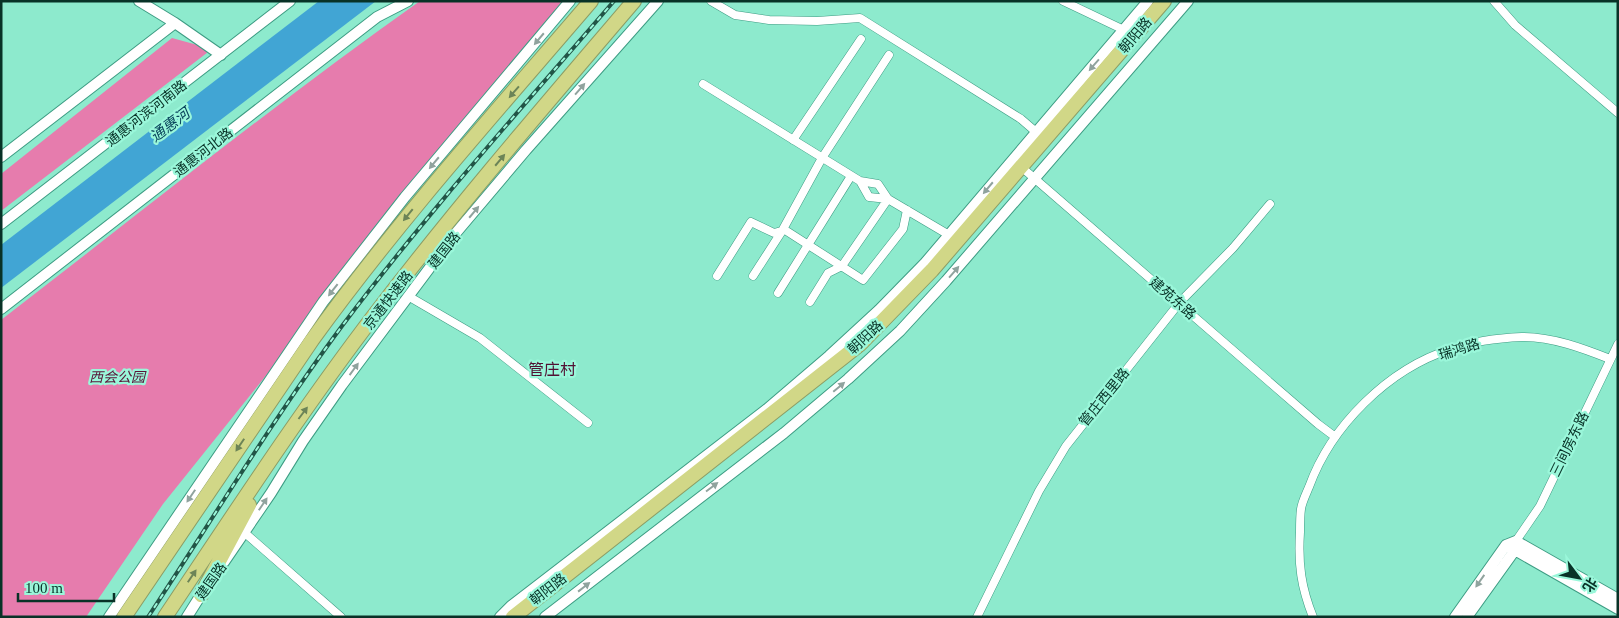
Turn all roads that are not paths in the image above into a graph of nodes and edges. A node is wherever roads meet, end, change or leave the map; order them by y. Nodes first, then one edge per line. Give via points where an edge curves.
1 (139, 1) edge
2 (290, 1) edge
3 (408, 1) edge
4 (570, 1) edge
5 (591, 1) edge
6 (634, 1) edge
7 (643, 1) edge
8 (658, 1) edge
9 (711, 1) edge
10 (1063, 1) edge
11 (1148, 1) edge
12 (1164, 1) edge
13 (1173, 1) edge
14 (1188, 1) edge
15 (1494, 1) edge
16 (175, 23) junction
17 (1124, 30) junction
18 (860, 39) dead end
19 (593, 50) junction
20 (221, 54) junction
21 (889, 55) dead end
22 (703, 84) dead end
23 (1618, 113) edge
24 (1036, 132) junction
25 (793, 140) junction
26 (1, 157) edge
27 (822, 158) junction
28 (1024, 169) junction
29 (851, 176) junction
30 (860, 182) junction
31 (888, 199) junction
32 (1270, 204) dead end
33 (907, 210) junction
34 (1, 224) edge
35 (782, 231) junction
36 (948, 235) junction
37 (808, 245) junction
38 (842, 266) junction
39 (717, 276) dead end
40 (753, 276) dead end
41 (778, 293) dead end
42 (408, 296) junction
43 (810, 302) dead end
44 (1179, 303) junction
45 (1, 309) edge
46 (1618, 344) edge
47 (1610, 359) junction
48 (588, 423) dead end
49 (287, 434) junction
50 (1334, 436) junction
51 (245, 533) junction
52 (1512, 545) junction
53 (201, 595) junction
54 (1618, 600) edge
55 (1618, 609) edge
56 (517, 614) edge
57 (108, 617) edge
58 (124, 617) edge
59 (166, 617) edge
60 (187, 617) edge
61 (341, 617) edge
62 (500, 617) edge
63 (545, 617) edge
64 (977, 617) edge
65 (1313, 617) edge
66 (1455, 617) edge
67 (1467, 617) edge

1 - 16 street
2 - 20 street, 通惠河滨河南路
3 - 45 street, 通惠河北路 via 377,18
4 -> 57 street via 405,197 324,302
5 -> 58 highway via 417,204 343,297
6 - 19 highway, 京通快速路
7 - 19 highway
42 -> 8 street, 建国路 via 526,150
9 - 24 street via 735,15 769,20 860,18 1021,119
10 - 17 street
11 - 17 street, 朝阳路
12 - 28 highway, 朝阳路
13 - 28 highway, 朝阳路
14 - 28 street, 朝阳路
15 - 23 street via 1515,25
16 - 20 street
16 - 26 street
17 -> 24 street, 朝阳路
18 - 25 street
49 -> 19 highway, 京通快速路 via 440,233
20 - 34 street, 通惠河滨河南路
21 - 27 street
22 - 25 street
24 - 28 street, 朝阳路
25 - 27 street
27 - 29 street
27 - 35 street
28 -> 36 street, 朝阳路
28 - 44 street, 建苑东路
28 - 56 highway, 朝阳路 via 860,344
63 -> 28 street, 朝阳路 via 848,380 946,281
29 - 30 street
29 - 37 street
30 - 31 street via 878,184
30 - 31 street via 869,198
31 - 33 street
31 - 38 street
32 - 44 street, 管庄西里路 via 1233,248
33 - 36 street
33 - 38 street via 903,229 863,280
35 - 37 street
35 - 39 street via 774,233 751,222
35 - 40 street
36 - 56 street, 朝阳路 via 885,304 829,356
37 - 38 street
37 - 41 street
38 - 43 street via 828,273
42 - 48 street via 480,338
51 -> 42 street, 建国路 via 303,441
44 - 50 street, 建苑东路
44 - 64 street, 管庄西里路 via 1066,446 1038,491
46 - 47 street, 三间房东路
47 - 50 street, 瑞鸿路 via 1577,346 1524,337 1494,339 1451,349 1394,378 1363,403
47 - 52 street, 三间房东路 via 1540,506
49 - 53 highway
59 -> 49 highway, 京通快速路
50 - 65 street, 瑞鸿路 via 1314,473 1301,508 1298,560
51 - 53 street, 建国路
51 - 61 street
52 - 54 street
52 - 55 street
52 -> 66 street
52 - 67 street
53 - 60 street, 建国路
56 - 62 street, 朝阳路

